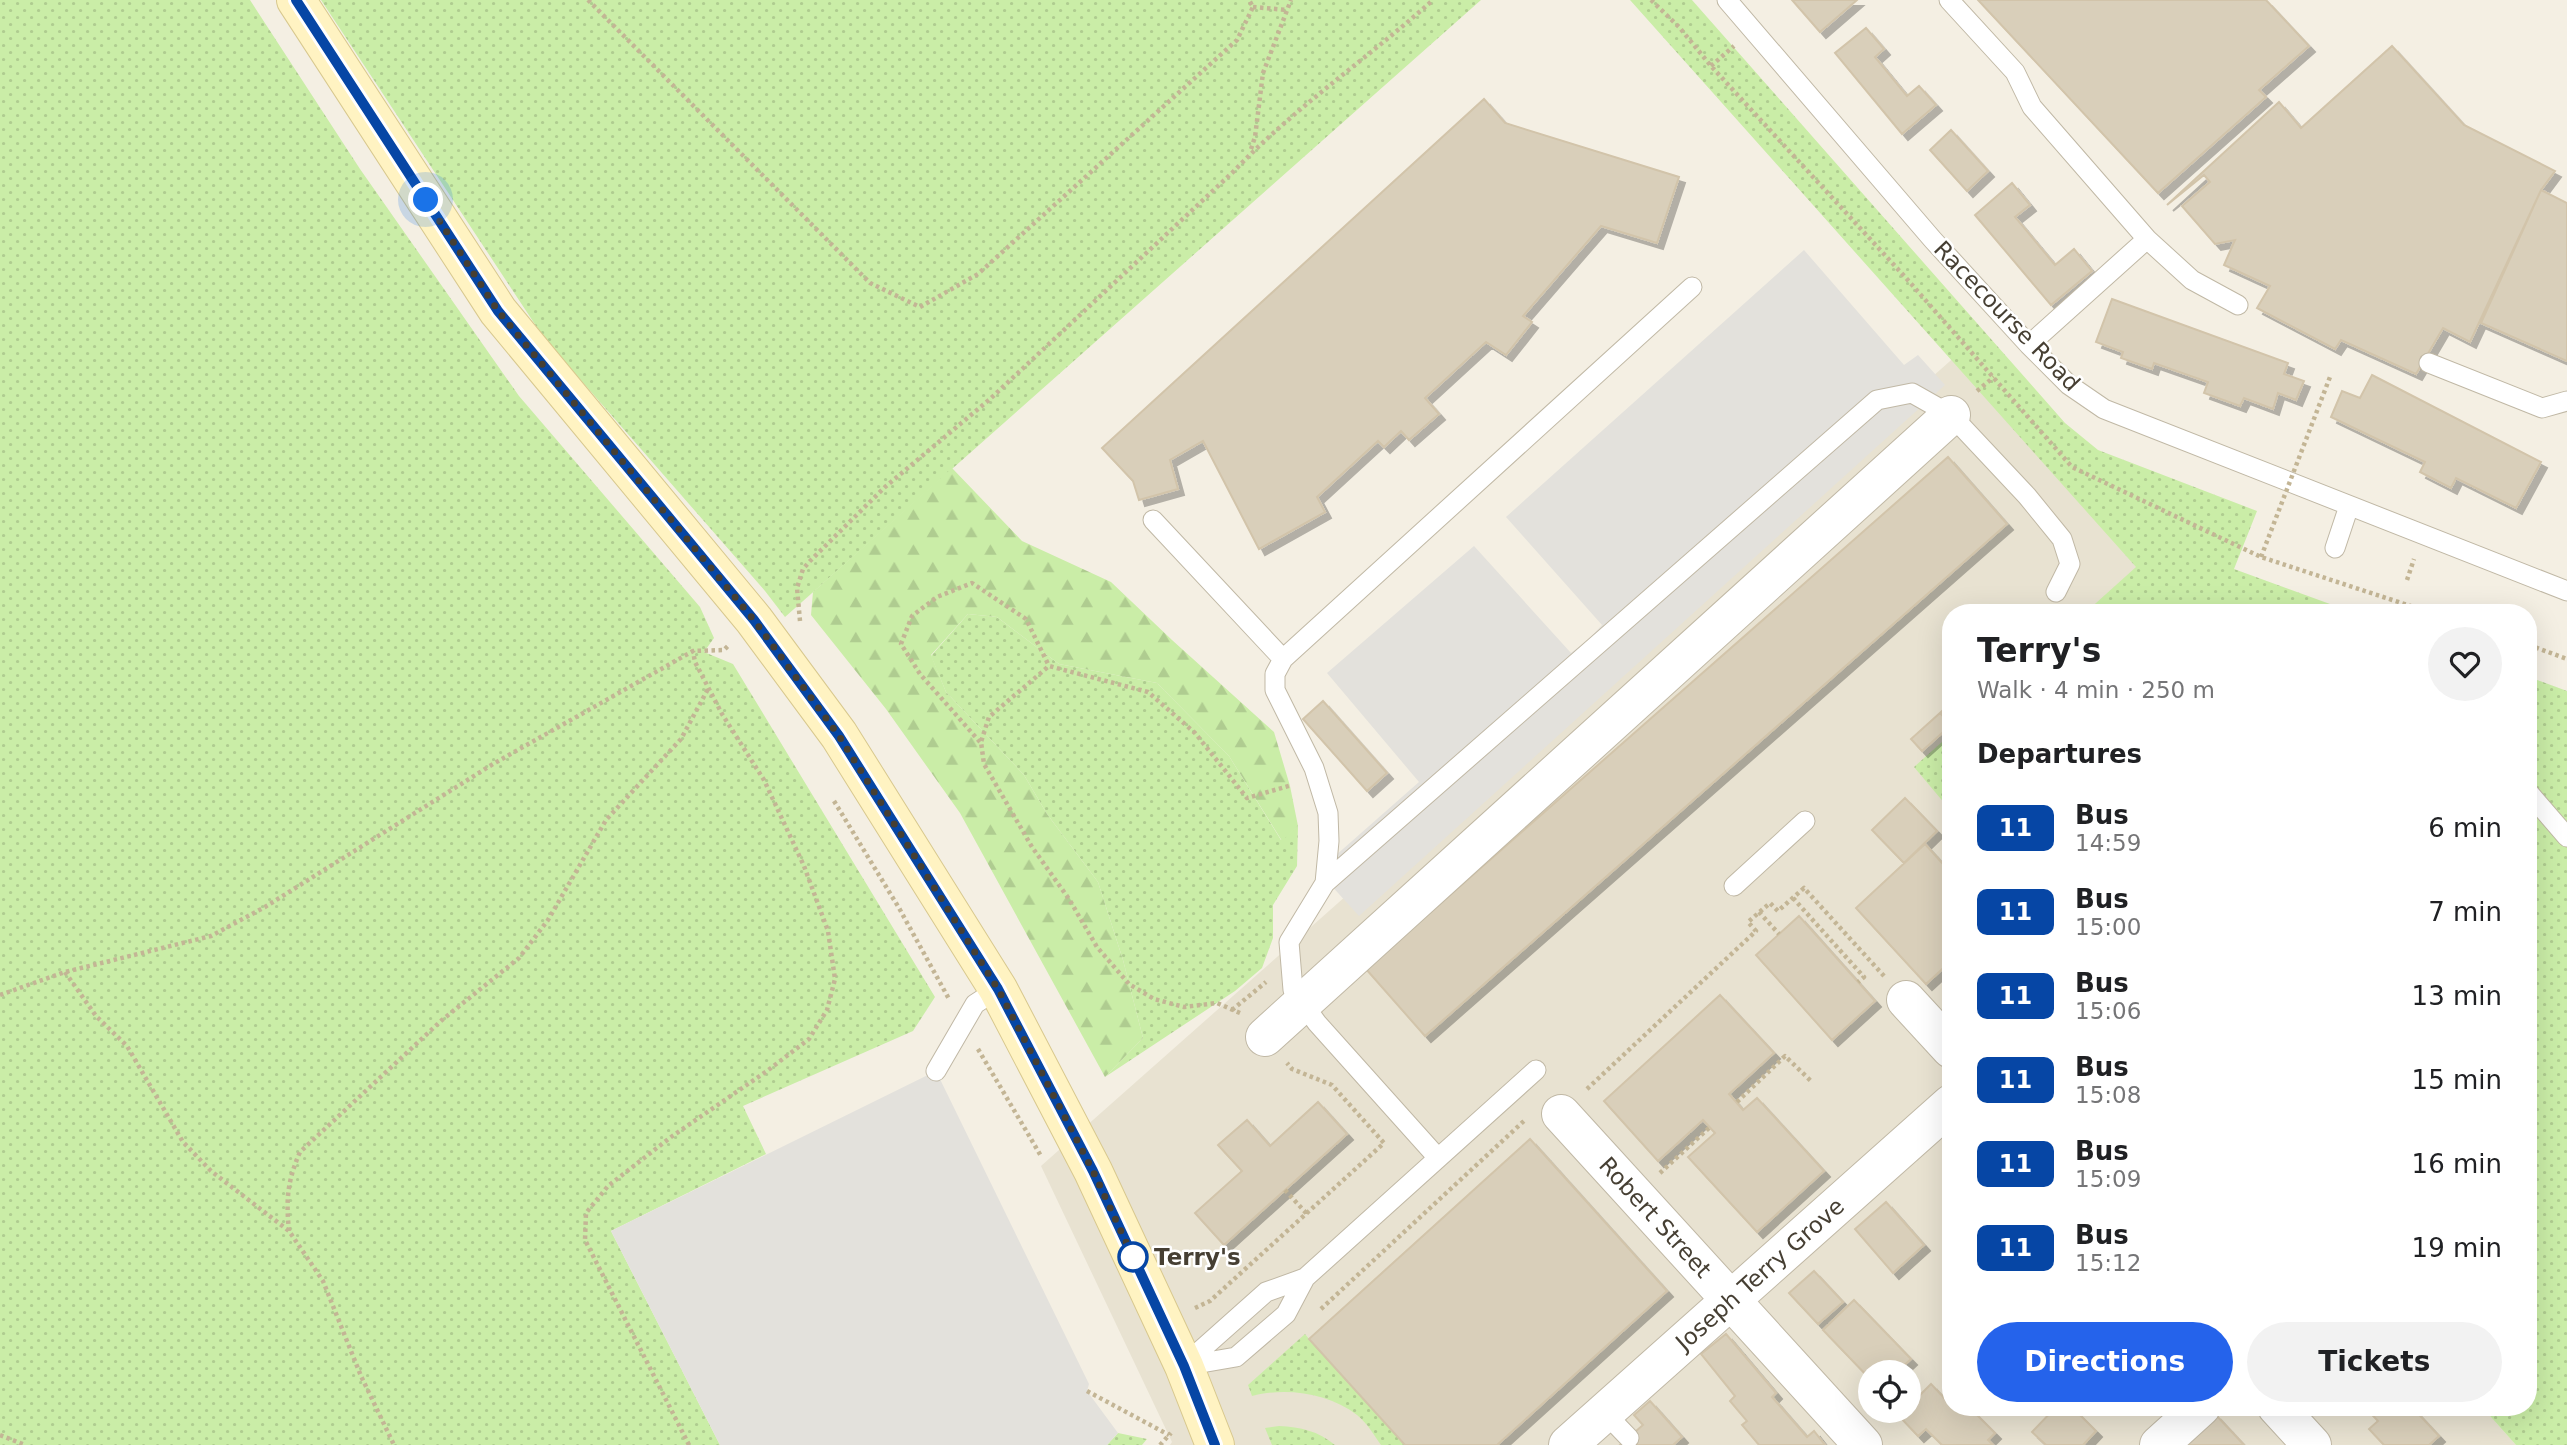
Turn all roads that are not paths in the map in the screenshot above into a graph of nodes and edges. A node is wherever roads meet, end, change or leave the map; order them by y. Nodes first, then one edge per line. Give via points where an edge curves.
1 (296, 0) edge
2 (1727, 0) edge
3 (1948, 0) edge
4 (2147, 239) junction
5 (1692, 287) dead end
6 (2238, 305) dead end
7 (2029, 345) junction
8 (2429, 363) dead end
9 (2567, 401) edge
10 (1964, 403) junction
11 (2349, 506) junction
12 (1153, 520) dead end
13 (2335, 548) dead end
14 (2056, 592) dead end
15 (2567, 592) edge
16 (1283, 659) junction
17 (2537, 802) edge
18 (1805, 821) dead end
19 (2567, 837) edge
20 (1325, 883) junction
21 (1734, 886) dead end
22 (998, 989) junction
23 (1906, 1000) road end
24 (1301, 1004) junction
25 (1265, 1037) road end
26 (1942, 1039) edge
27 (936, 1070) dead end
28 (1536, 1070) dead end
29 (1942, 1112) edge
30 (1561, 1114) road end
31 (1437, 1158) junction
32 (1306, 1278) junction
33 (1730, 1300) junction
34 (1184, 1366) junction
35 (2191, 1416) edge
36 (2285, 1416) edge
37 (1215, 1445) edge
38 (1567, 1445) edge
39 (1863, 1445) edge
40 (2159, 1445) edge
41 (2312, 1445) edge

1 - 22 street via 498,311 793,669
2 - 7 lane, Racecourse Road
3 - 4 lane via 2015,72 2032,107
4 - 6 lane via 2192,280
4 - 7 lane
5 - 16 lane
7 - 11 lane, Racecourse Road via 2069,385 2104,409
8 - 9 lane via 2542,408
10 - 14 lane via 2062,539 2070,564
10 - 20 lane via 1912,393 1877,400
10 - 24 street
11 - 13 lane
11 - 15 lane, Racecourse Road
12 - 16 lane
16 - 20 lane via 1275,674 1275,690 1317,777 1328,813
17 - 19 lane
18 - 21 lane
20 - 24 lane via 1289,942 1293,990
22 - 27 lane via 975,1004
22 - 34 street via 1093,1171
23 - 26 street
24 - 25 street
24 - 31 lane
28 - 31 lane
29 - 33 street, Joseph Terry Grove
30 - 33 street, Robert Street
31 - 32 lane
32 - 34 lane via 1266,1292
32 - 34 lane via 1286,1314 1236,1357
33 - 38 street, Joseph Terry Grove via 1617,1425
33 - 39 street, Robert Street
34 - 37 street
35 - 40 street
36 - 41 street

